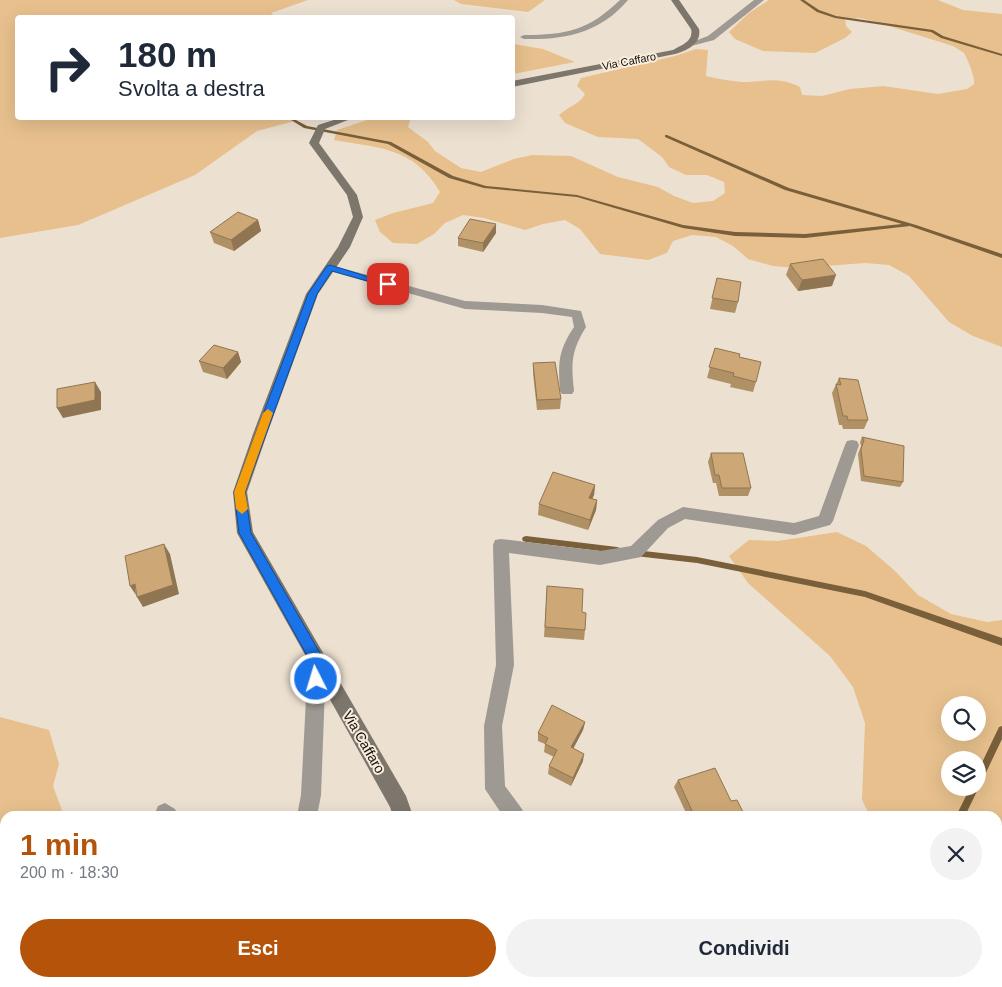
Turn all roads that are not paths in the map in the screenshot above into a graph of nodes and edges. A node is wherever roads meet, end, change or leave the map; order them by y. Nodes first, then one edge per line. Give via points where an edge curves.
1 (624, 0) edge
2 (675, 0) edge
3 (760, 0) edge
4 (524, 37) dead end
5 (690, 44) junction
6 (515, 83) edge
7 (342, 120) edge
8 (330, 268) junction
9 (567, 391) dead end
10 (852, 445) dead end
11 (317, 660) junction
12 (308, 811) edge
13 (401, 811) edge
14 (511, 811) edge

1 - 4 street via 600,23 582,32 556,37
2 - 5 street via 697,34 696,40
3 - 5 street via 709,39
5 - 6 street, Via Caffaro via 675,52
7 - 8 street, Via Caffaro via 321,127 314,143 352,195 358,217
8 - 9 street via 465,306 542,309 576,314 580,327 564,354
8 - 11 street, Via Caffaro via 312,294 240,492 245,533
10 - 14 street via 825,521 794,529 683,513 663,524 635,552 600,558 501,545 505,665 493,726 495,789
11 - 12 street
11 - 13 street, Via Caffaro

